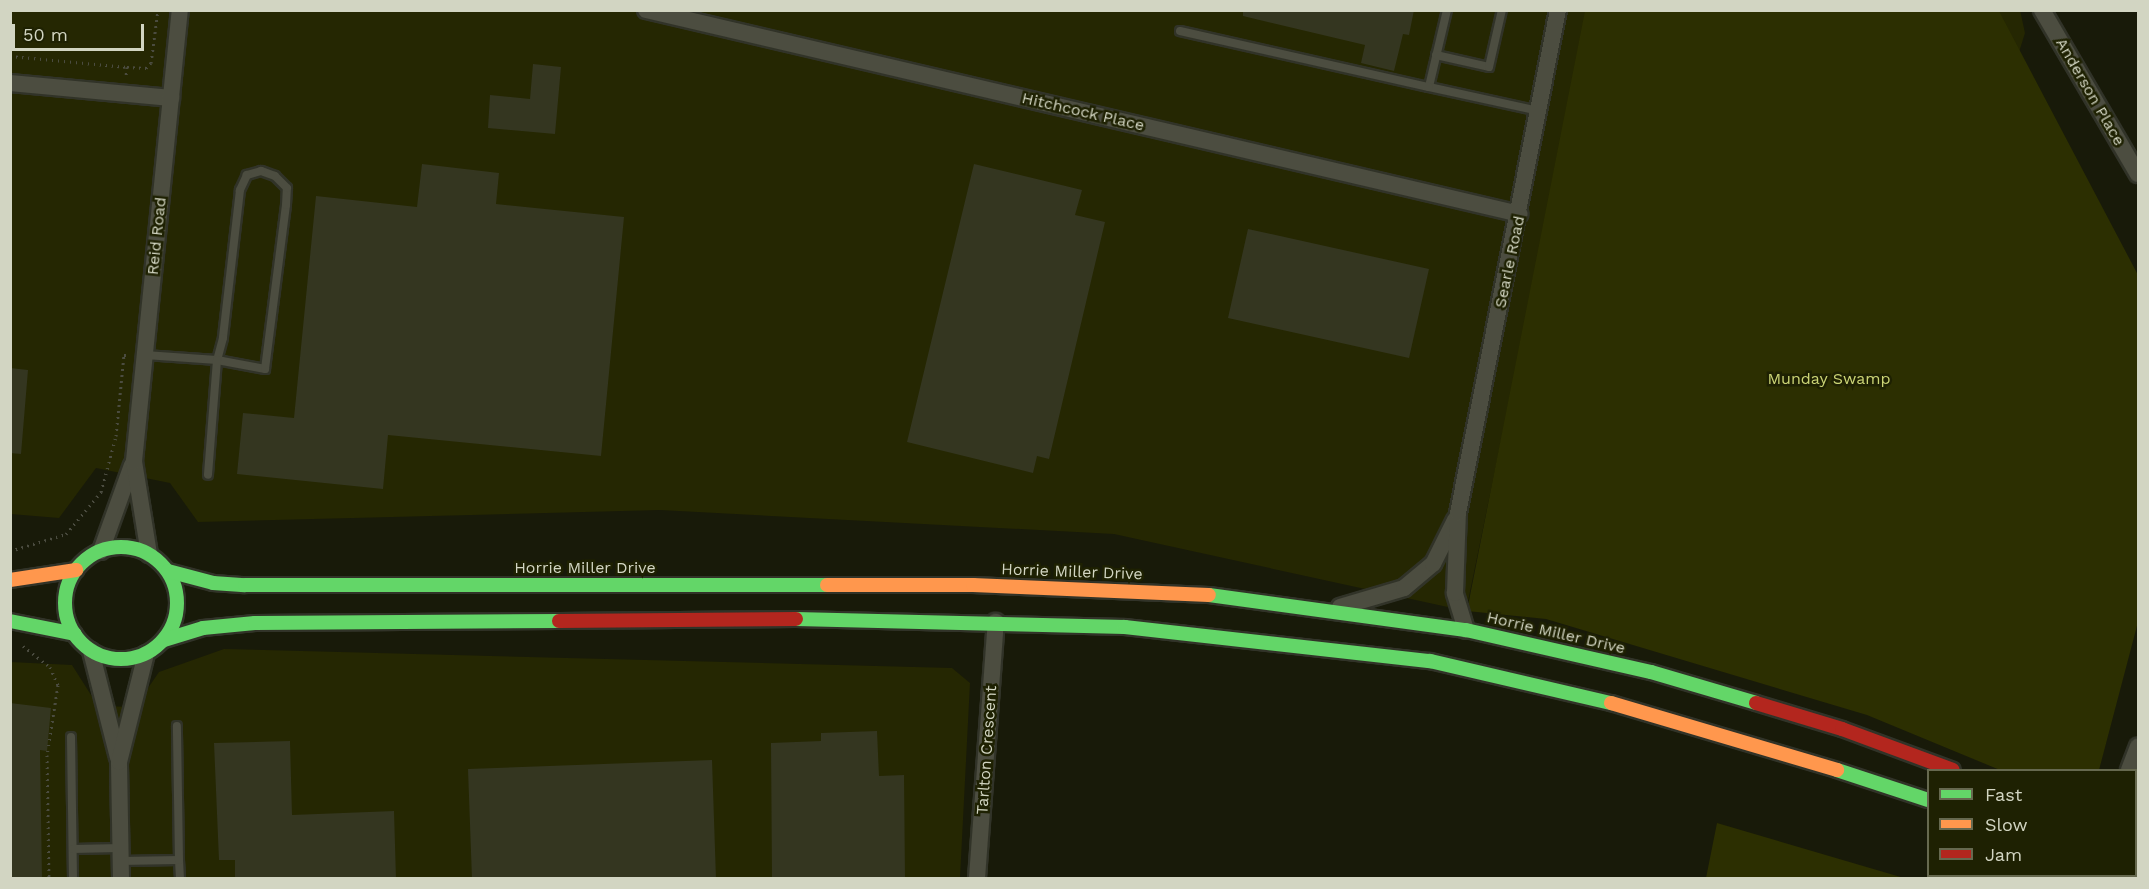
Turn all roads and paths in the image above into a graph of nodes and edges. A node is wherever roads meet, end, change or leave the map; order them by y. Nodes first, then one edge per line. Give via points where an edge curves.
1 (158, 10) edge
2 (180, 10) edge
3 (646, 10) edge
4 (1447, 10) edge
5 (1502, 10) edge
6 (1558, 10) edge
7 (2042, 10) edge
8 (1180, 31) dead end
9 (1436, 55) junction
10 (10, 56) edge
11 (128, 67) junction
12 (10, 83) edge
13 (1429, 87) junction
14 (125, 94) junction
15 (171, 98) junction
16 (1539, 111) junction
17 (2139, 174) edge
18 (1520, 214) junction
19 (145, 355) junction
20 (217, 360) junction
21 (134, 461) junction
22 (208, 475) dead end
23 (1458, 513) junction
24 (10, 551) edge
25 (101, 551) junction
26 (149, 554) junction
27 (76, 570) junction
28 (168, 571) junction
29 (10, 580) edge
30 (1333, 609) junction
31 (10, 621) edge
32 (996, 622) junction
33 (1466, 630) junction
34 (75, 634) junction
35 (23, 639) dead end
36 (164, 640) junction
37 (91, 651) junction
38 (146, 654) junction
39 (177, 726) dead end
40 (71, 737) dead end
41 (2139, 747) edge
42 (119, 762) junction
43 (1948, 769) edge
44 (2130, 769) edge
45 (1927, 799) edge
46 (73, 849) junction
47 (120, 854) junction
48 (179, 860) junction
49 (49, 879) edge
50 (73, 879) edge
51 (121, 879) edge
52 (180, 879) edge
53 (977, 879) edge

1 - 11 path via 151,63 146,68
2 - 15 street, Reid Road
3 - 18 street, Hitchcock Place
4 - 9 lane
5 - 9 lane via 1490,67
6 - 16 street, Searle Road
7 - 17 street, Anderson Place
8 - 13 lane
9 - 13 lane
10 - 11 path
11 - 14 path
12 - 14 street
13 - 16 lane
14 - 15 street
15 - 19 street, Reid Road
16 - 18 street, Searle Road
18 - 23 street, Searle Road
19 - 20 lane
19 - 21 street, Reid Road
19 - 24 path via 124,355 116,436 101,492 66,534
20 - 20 lane via 224,338 240,190 247,176 261,171 275,176 287,188 268,363 264,369
20 - 22 lane
21 - 25 street, Reid Road
21 - 26 street, Reid Road
23 - 30 street, Searle Road via 1433,564 1404,588
23 - 33 street, Searle Road via 1455,593
25 - 26 main road, Horrie Miller Drive via 117,547
25 - 27 main road
26 - 28 main road, Horrie Miller Drive
27 - 29 main road
27 - 34 main road via 65,602
28 - 30 main road, Horrie Miller Drive via 213,583 245,585 973,585 1124,589
28 - 36 main road via 177,606
30 - 33 main road, Horrie Miller Drive
31 - 34 main road
32 - 36 main road via 255,623 203,628
32 - 45 main road via 1125,627 1430,662 1650,711
32 - 53 street, Tarlton Crescent
33 - 43 main road, Horrie Miller Drive via 1651,672 1842,729
34 - 37 main road
35 - 49 path via 26,650 56,675 56,710 47,755
36 - 38 main road
37 - 38 main road via 118,660
37 - 42 street
38 - 42 street
39 - 48 lane
40 - 46 lane
41 - 44 street
42 - 47 street
46 - 47 lane
46 - 50 lane
47 - 48 lane
47 - 51 street
48 - 52 lane

